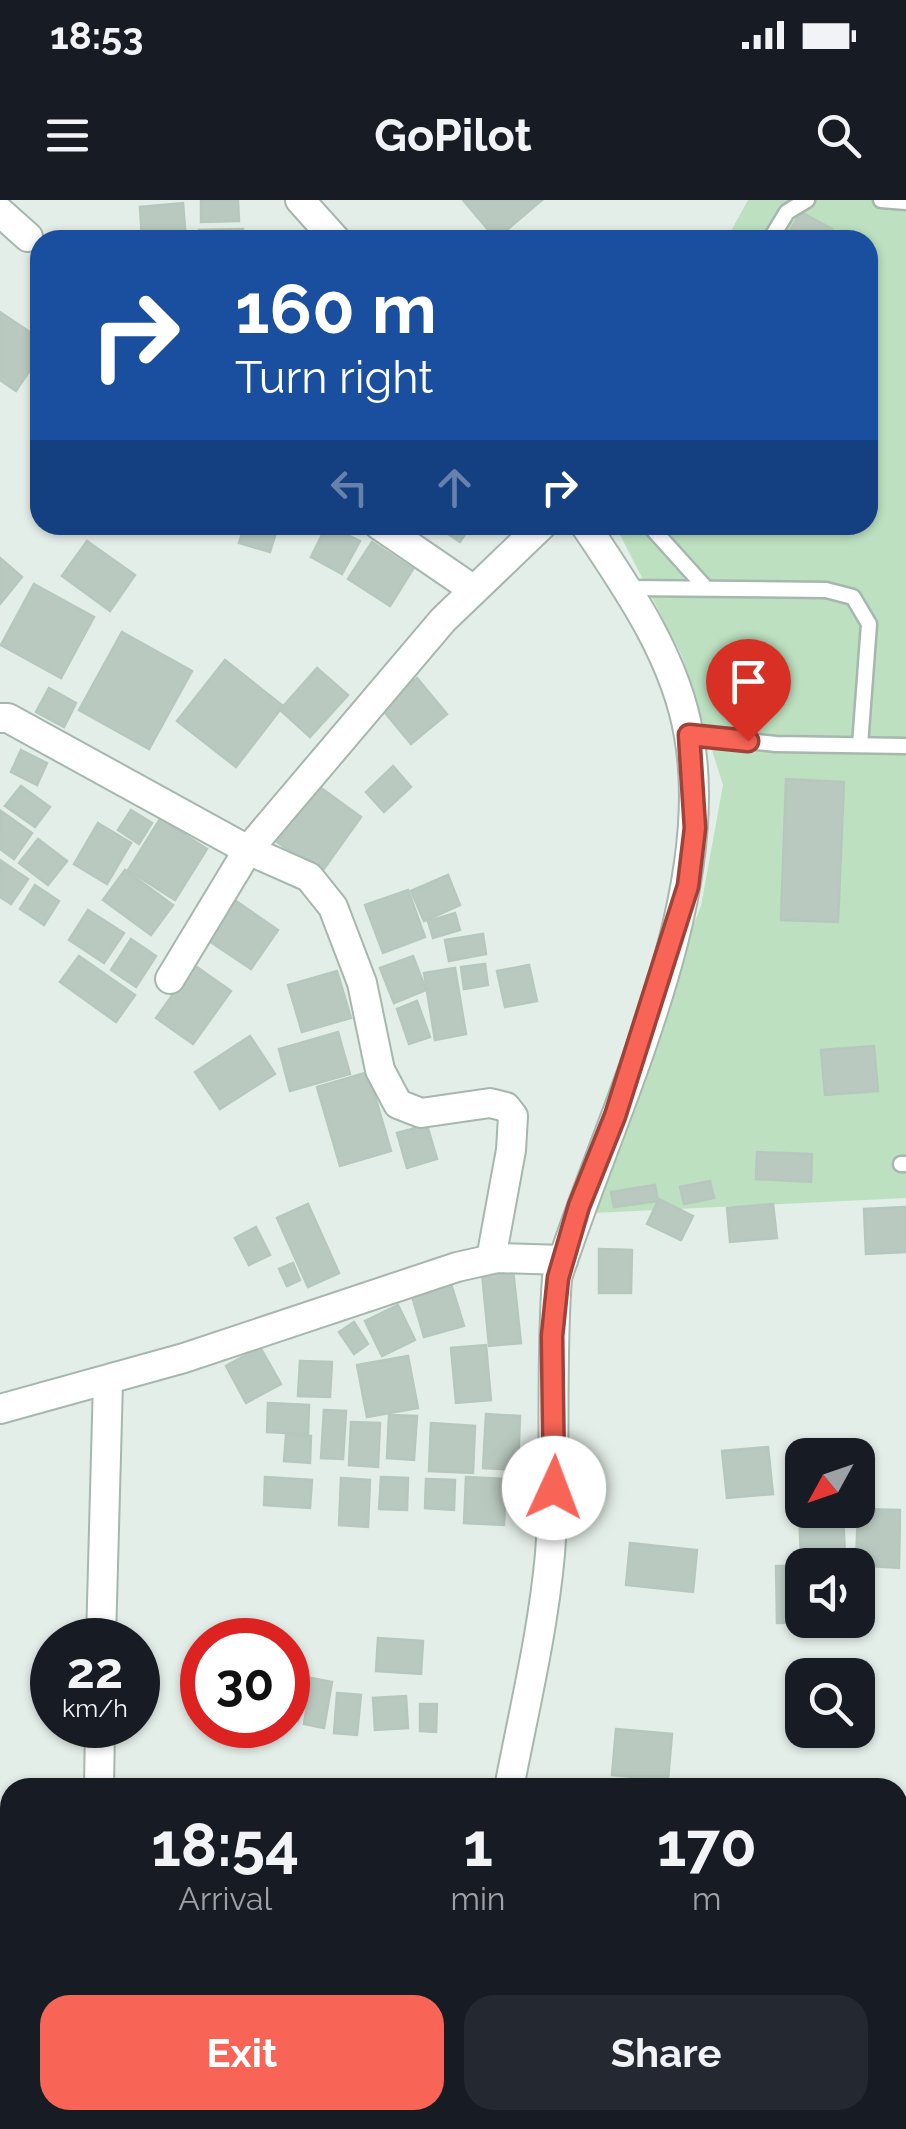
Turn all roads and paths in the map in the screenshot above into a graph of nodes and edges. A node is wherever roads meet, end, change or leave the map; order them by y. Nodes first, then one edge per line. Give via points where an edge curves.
1 (300, 200) edge
2 (807, 200) edge
3 (881, 200) edge
4 (906, 202) edge
5 (0, 212) edge
6 (327, 230) edge
7 (776, 230) edge
8 (28, 237) dead end
9 (394, 535) edge
10 (532, 535) edge
11 (593, 535) edge
12 (658, 535) edge
13 (704, 586) junction
14 (628, 588) junction
15 (474, 590) junction
16 (0, 718) edge
17 (689, 735) junction
18 (860, 746) junction
19 (906, 746) edge
20 (248, 850) junction
21 (170, 979) dead end
22 (491, 1259) junction
23 (563, 1260) junction
24 (108, 1381) junction
25 (0, 1409) edge
26 (102, 1618) edge
27 (100, 1748) edge
28 (99, 1778) edge
29 (512, 1778) edge

1 - 6 street
2 - 7 lane via 787,212
3 - 4 lane
5 - 8 street
9 - 15 street
10 - 15 street
11 - 14 street
12 - 13 lane
13 - 14 lane
13 - 18 lane via 853,597 869,624
14 - 17 street via 666,664
15 - 20 street
16 - 20 street
17 - 18 lane
17 - 23 street via 695,828 688,886
18 - 19 lane
20 - 21 street
20 - 22 street via 309,877 333,907 362,983 380,1070 398,1104 421,1114 490,1103 512,1116
22 - 23 street
22 - 24 street
23 - 29 street via 552,1336 556,1454 549,1558
24 - 25 street
24 - 26 street
27 - 28 street

